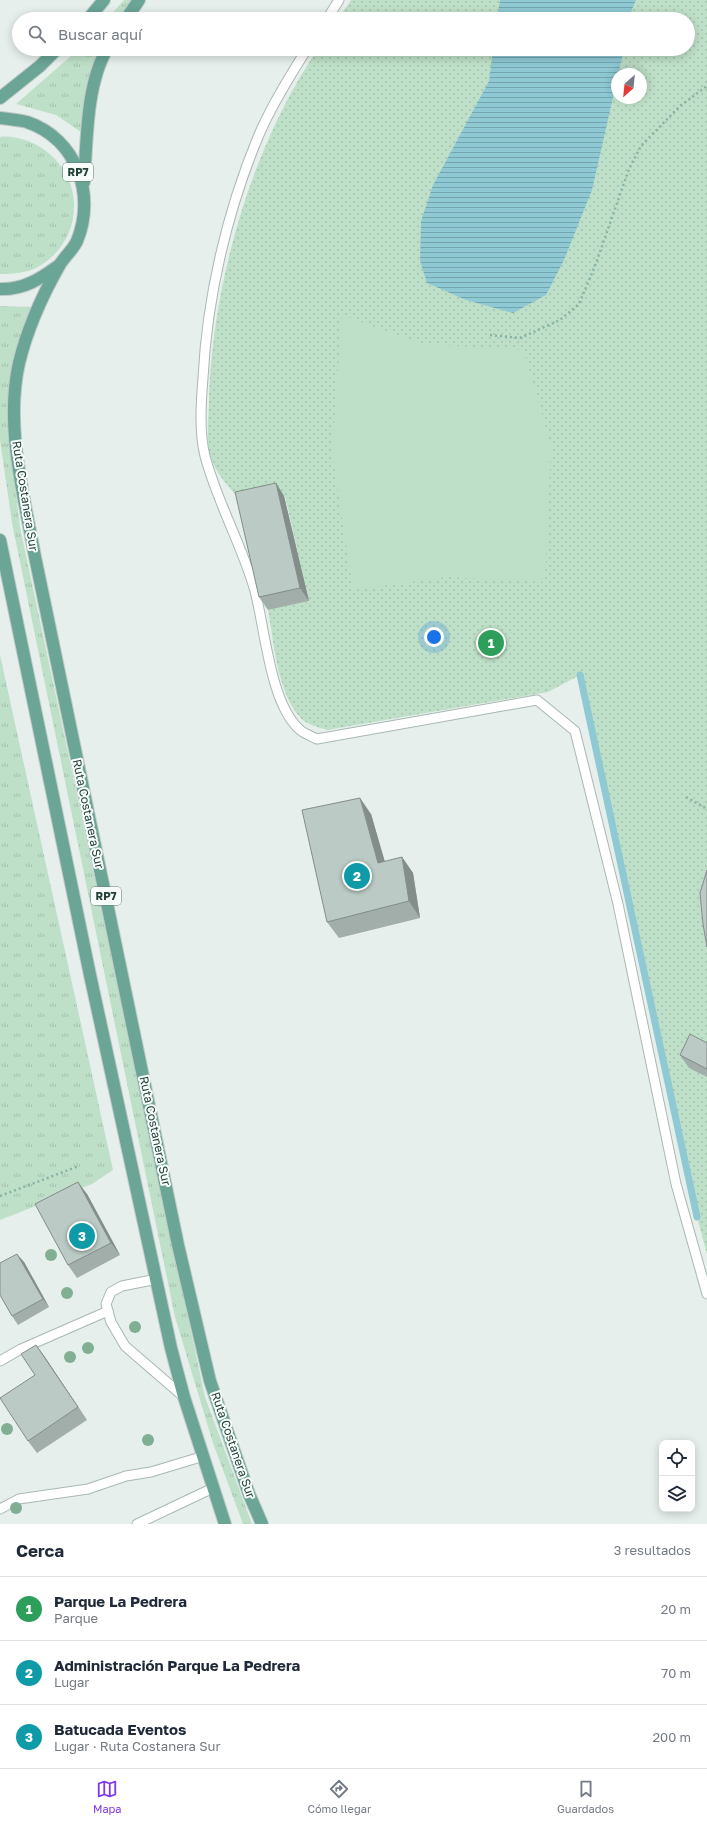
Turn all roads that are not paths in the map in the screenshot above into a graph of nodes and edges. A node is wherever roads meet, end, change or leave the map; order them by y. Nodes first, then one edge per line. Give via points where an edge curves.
1 (104, 0) edge
2 (139, 0) edge
3 (339, 0) edge
4 (94, 12) edge
5 (131, 12) edge
6 (331, 12) edge
7 (50, 56) edge
8 (104, 56) edge
9 (303, 56) edge
10 (0, 98) edge
11 (0, 118) edge
12 (83, 185) junction
13 (59, 266) junction
14 (0, 289) edge
15 (0, 540) edge
16 (157, 1279) junction
17 (707, 1294) edge
18 (108, 1311) junction
19 (0, 1361) edge
20 (184, 1397) junction
21 (204, 1456) junction
22 (213, 1488) junction
23 (0, 1509) edge
24 (137, 1524) edge
25 (225, 1524) edge
26 (262, 1524) edge

1 - 4 main road
2 - 5 main road
3 - 6 lane
7 - 10 main road
8 - 12 main road, Ruta Costanera Sur / RP7 via 90,105
9 - 17 lane via 258,136 240,186 224,242 212,300 204,358 201,407 205,454 255,590 275,684 287,716 299,730 317,739 537,700 575,731 618,904 676,1184
11 - 12 main road, Ruta Costanera Sur / RP7 via 27,122 53,136 72,158
12 - 13 main road, Ruta Costanera Sur / RP7 via 85,214 76,242
13 - 14 main road, Ruta Costanera Sur / RP7 via 37,282
13 - 26 main road, Ruta Costanera Sur / RP7 via 32,321 19,364 14,427 21,483 180,1253 210,1381
15 - 16 main road, RP7 via 90,976
16 - 18 lane via 122,1286 110,1292 106,1304
16 - 20 main road, RP7
18 - 19 lane via 21,1349
18 - 20 lane via 111,1322 125,1346
20 - 21 main road, RP7
21 - 22 main road, RP7
21 - 23 lane via 151,1472 126,1476 88,1489 19,1499
22 - 24 lane
22 - 25 main road, RP7

